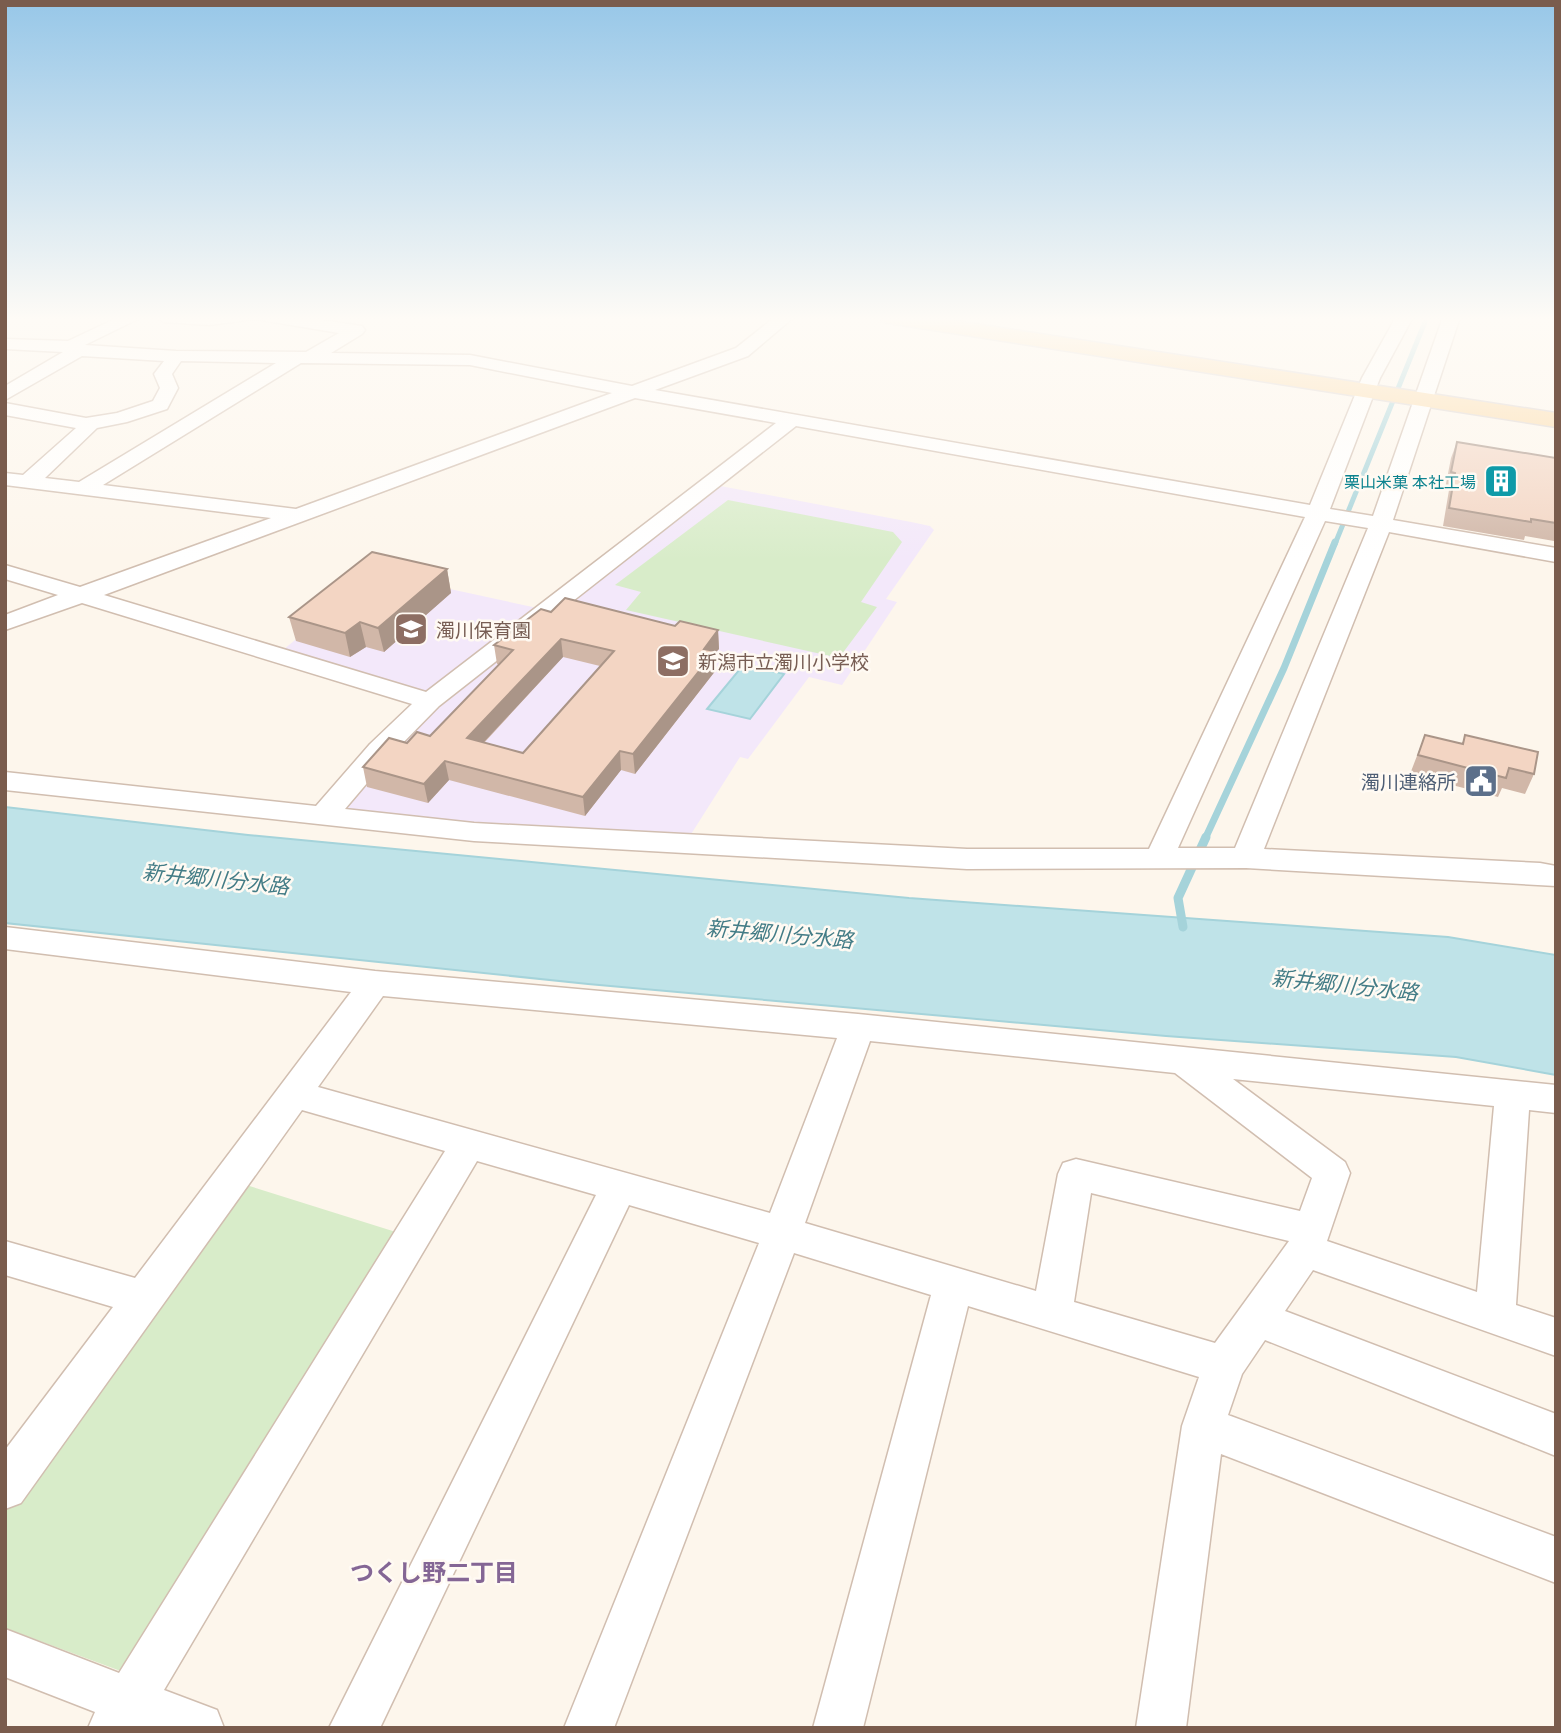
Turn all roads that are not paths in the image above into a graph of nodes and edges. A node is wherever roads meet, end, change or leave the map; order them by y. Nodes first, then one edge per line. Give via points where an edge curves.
1 (163, 398) edge
2 (236, 398) edge
3 (618, 398) edge
4 (667, 398) edge
5 (1364, 398) edge
6 (1415, 398) edge
7 (1422, 399) junction
8 (5, 409) edge
9 (792, 420) junction
10 (1556, 420) edge
11 (86, 424) junction
12 (5, 480) edge
13 (29, 481) junction
14 (83, 488) junction
15 (1322, 513) junction
16 (299, 515) junction
17 (1373, 523) junction
18 (1556, 555) edge
19 (5, 572) edge
20 (82, 594) junction
21 (5, 623) edge
22 (430, 701) junction
23 (5, 781) edge
24 (323, 816) junction
25 (1246, 858) junction
26 (1158, 860) junction
27 (1556, 876) edge
28 (5, 939) edge
29 (375, 984) junction
30 (858, 1027) junction
31 (1184, 1061) junction
32 (1513, 1093) junction
33 (295, 1094) junction
34 (1556, 1100) edge
35 (469, 1143) junction
36 (619, 1186) junction
37 (782, 1233) junction
38 (1309, 1240) junction
39 (5, 1258) edge
40 (954, 1285) junction
41 (144, 1299) junction
42 (1495, 1314) junction
43 (1052, 1315) junction
44 (1257, 1318) junction
45 (1556, 1337) edge
46 (1224, 1365) junction
47 (1203, 1426) junction
48 (1556, 1435) edge
49 (5, 1488) edge
50 (1556, 1560) edge
51 (5, 1653) edge
52 (121, 1714) edge
53 (199, 1728) edge
54 (354, 1728) edge
55 (589, 1728) edge
56 (838, 1728) edge
57 (1161, 1728) edge

1 - 11 street via 160,404 120,418
2 - 14 street
3 - 16 street
4 - 9 street
5 - 15 street
6 - 7 main road
7 - 10 main road
7 - 17 street
8 - 11 street
9 - 15 street
9 - 22 street
11 - 13 street via 88,428
12 - 13 street
13 - 14 street
14 - 16 street
15 - 17 street
15 - 26 street
16 - 20 street
17 - 18 street
17 - 25 street
19 - 20 street
20 - 21 street
20 - 22 street
22 - 24 street
23 - 24 street
24 - 26 street via 474,832 939,858
25 - 26 street
25 - 27 street
28 - 29 street
29 - 30 street
29 - 33 street
30 - 31 street
30 - 37 street
31 - 32 street
31 - 38 street via 1332,1173
32 - 34 street
32 - 42 street
33 - 35 street
33 - 41 street
35 - 36 street
35 - 52 street
36 - 37 street
36 - 54 street
37 - 40 street
37 - 55 street
38 - 42 street
38 - 43 street via 1076,1174
38 - 44 street
39 - 41 street
40 - 43 street
40 - 56 street
41 - 49 street
42 - 45 street
43 - 46 street
44 - 46 street
44 - 48 street
46 - 47 street
47 - 50 street
47 - 57 street
51 - 52 street
52 - 53 street

